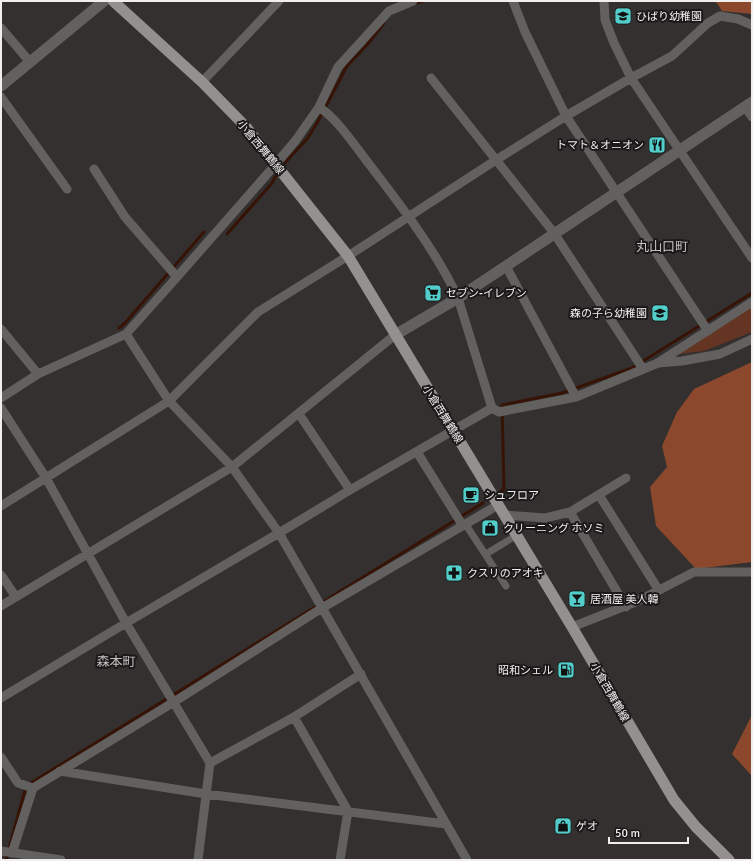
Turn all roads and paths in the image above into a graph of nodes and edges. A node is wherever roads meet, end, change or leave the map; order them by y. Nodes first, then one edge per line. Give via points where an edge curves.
1 (104, 1) edge
2 (114, 1) edge
3 (388, 1) edge
4 (413, 1) edge
5 (513, 1) edge
6 (604, 1) edge
7 (275, 2) edge
8 (388, 11) junction
9 (752, 25) edge
10 (1, 28) edge
11 (30, 62) junction
12 (431, 78) dead end
13 (631, 78) junction
14 (202, 82) junction
15 (1, 86) edge
16 (1, 97) edge
17 (749, 105) edge
18 (321, 108) junction
19 (566, 116) junction
20 (752, 117) edge
21 (680, 150) junction
22 (496, 160) junction
23 (276, 164) junction
24 (94, 169) dead end
25 (67, 189) dead end
26 (616, 193) junction
27 (409, 216) junction
28 (554, 233) junction
29 (348, 256) junction
30 (752, 258) edge
31 (506, 266) junction
32 (178, 278) junction
33 (458, 298) junction
34 (752, 302) edge
35 (704, 326) junction
36 (1, 329) edge
37 (126, 334) junction
38 (395, 335) junction
39 (752, 338) edge
40 (658, 363) junction
41 (642, 367) junction
42 (38, 374) junction
43 (573, 392) junction
44 (1, 398) edge
45 (169, 401) junction
46 (1, 408) edge
47 (496, 410) junction
48 (299, 414) junction
49 (454, 430) junction
50 (417, 452) junction
51 (232, 467) junction
52 (46, 478) junction
53 (626, 478) dead end
54 (350, 490) junction
55 (599, 495) junction
56 (498, 505) junction
57 (1, 506) edge
58 (570, 512) junction
59 (505, 515) junction
60 (462, 522) junction
61 (279, 533) junction
62 (517, 535) junction
63 (89, 554) junction
64 (486, 554) junction
65 (752, 572) edge
66 (1, 574) edge
67 (506, 586) dead end
68 (658, 589) junction
69 (16, 597) junction
70 (1, 606) edge
71 (626, 607) junction
72 (322, 608) junction
73 (126, 622) junction
74 (572, 627) junction
75 (361, 674) junction
76 (171, 696) junction
77 (1, 698) edge
78 (294, 717) junction
79 (1, 757) edge
80 (210, 764) junction
81 (60, 771) junction
82 (31, 787) junction
83 (206, 794) junction
84 (348, 811) junction
85 (446, 824) junction
86 (1, 851) edge
87 (12, 853) junction
88 (61, 860) edge
89 (198, 860) edge
90 (340, 860) edge
91 (467, 860) edge
92 (729, 860) edge

1 - 11 street
2 - 14 main road, 小倉西舞鶴線
3 - 8 street
4 - 8 street
5 - 19 street via 525,32
6 - 13 street via 605,20
7 - 14 street
8 - 18 street via 338,67
9 - 13 street via 738,18 720,16 708,23 672,56
10 - 11 street
11 - 15 street
12 - 22 street
13 - 19 street
13 - 21 street
14 - 23 main road, 小倉西舞鶴線 via 246,127
16 - 25 street
17 - 20 street
17 - 21 street
18 - 23 street
18 - 27 street via 356,147
19 - 22 street
19 - 26 street
21 - 26 street
21 - 30 street
22 - 27 street
22 - 28 street
23 - 29 main road, 小倉西舞鶴線
23 - 32 street
24 - 32 street via 125,217
26 - 28 street
26 - 35 street
27 - 29 street
27 - 33 street via 452,284
28 - 31 street
28 - 41 street
29 - 38 main road, 小倉西舞鶴線
29 - 45 street via 258,312
31 - 33 street
31 - 43 street
32 - 37 street
33 - 38 street
33 - 47 street
34 - 35 street
35 - 40 street
36 - 42 street
37 - 42 street
37 - 45 street
38 - 48 street
38 - 49 main road, 小倉西舞鶴線
39 - 40 street via 720,354
40 - 41 street
41 - 43 street
42 - 44 street
43 - 47 street via 510,410
45 - 51 street
45 - 52 street
46 - 52 street
47 - 49 street
48 - 51 street
48 - 54 street
49 - 50 street
49 - 56 main road, 小倉西舞鶴線
50 - 54 street
50 - 60 street
51 - 61 street
51 - 63 street
52 - 57 street
52 - 63 street
53 - 55 street
54 - 61 street
55 - 58 street
55 - 68 street
56 - 59 main road, 小倉西舞鶴線
56 - 60 street
58 - 59 street via 545,518
58 - 71 street
59 - 62 main road, 小倉西舞鶴線
60 - 64 street
60 - 72 street
61 - 72 street
61 - 73 street
62 - 64 street
62 - 74 main road, 小倉西舞鶴線
63 - 69 street
63 - 73 street
64 - 67 street
65 - 68 street via 694,572
66 - 69 street
68 - 71 street
69 - 70 street
71 - 74 street
72 - 75 street
72 - 76 street
73 - 76 street
73 - 77 street
74 - 92 main road, 小倉西舞鶴線 via 674,800 696,827
75 - 78 street
75 - 85 street
76 - 80 street
76 - 81 street
78 - 80 street
78 - 84 street
79 - 82 street via 18,783
80 - 83 street
81 - 82 street
81 - 83 street
82 - 87 street
83 - 84 street
83 - 89 street
84 - 85 street
84 - 90 street
85 - 91 street
86 - 87 street
87 - 88 street

